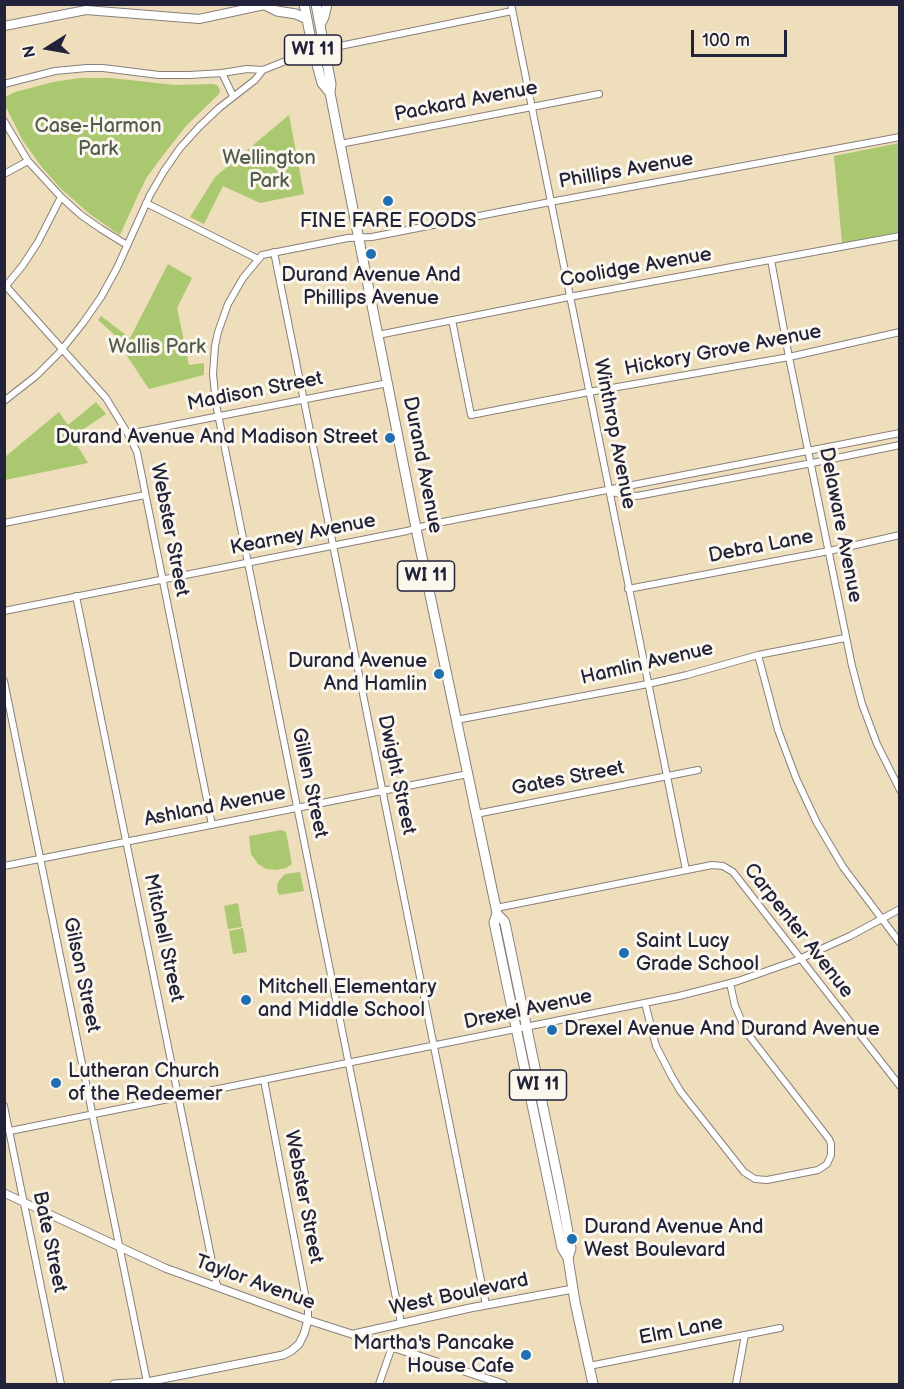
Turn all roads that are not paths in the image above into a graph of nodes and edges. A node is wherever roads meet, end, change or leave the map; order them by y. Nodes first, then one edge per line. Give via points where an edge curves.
1 (304, 4) edge
2 (316, 4) edge
3 (327, 4) edge
4 (267, 5) edge
5 (512, 8) edge
6 (307, 19) junction
7 (320, 25) junction
8 (4, 26) edge
9 (325, 49) junction
10 (313, 50) junction
11 (263, 70) junction
12 (222, 73) junction
13 (4, 84) edge
14 (330, 93) junction
15 (599, 94) dead end
16 (233, 96) junction
17 (531, 106) junction
18 (4, 121) edge
19 (900, 137) edge
20 (340, 144) junction
21 (28, 161) junction
22 (4, 174) edge
23 (61, 197) junction
24 (550, 202) junction
25 (146, 203) junction
26 (900, 236) edge
27 (358, 237) junction
28 (127, 245) junction
29 (274, 252) junction
30 (258, 259) junction
31 (771, 260) junction
32 (5, 286) edge
33 (569, 297) junction
34 (452, 320) junction
35 (900, 332) edge
36 (378, 335) junction
37 (63, 348) junction
38 (789, 357) junction
39 (388, 383) junction
40 (588, 392) junction
41 (303, 399) junction
42 (4, 401) edge
43 (219, 416) junction
44 (900, 433) edge
45 (128, 434) junction
46 (900, 445) edge
47 (809, 451) junction
48 (812, 463) junction
49 (608, 490) junction
50 (145, 495) junction
51 (4, 523) edge
52 (417, 528) junction
53 (900, 535) edge
54 (332, 545) junction
55 (829, 551) junction
56 (247, 562) junction
57 (162, 579) junction
58 (628, 589) junction
59 (76, 596) junction
60 (4, 611) edge
61 (845, 638) junction
62 (758, 655) junction
63 (4, 681) edge
64 (648, 684) junction
65 (456, 720) junction
66 (698, 770) dead end
67 (468, 774) junction
68 (667, 776) junction
69 (900, 790) edge
70 (383, 792) junction
71 (297, 807) junction
72 (476, 814) junction
73 (212, 825) junction
74 (126, 842) junction
75 (41, 859) junction
76 (4, 866) edge
77 (686, 870) junction
78 (900, 909) edge
79 (497, 911) junction
80 (881, 919) junction
81 (900, 943) edge
82 (800, 959) junction
83 (730, 983) junction
84 (645, 1003) junction
85 (521, 1028) junction
86 (434, 1046) junction
87 (349, 1063) junction
88 (264, 1080) junction
89 (900, 1086) edge
90 (178, 1097) junction
91 (4, 1106) edge
92 (93, 1114) junction
93 (10, 1131) junction
94 (4, 1193) edge
95 (24, 1202) junction
96 (120, 1247) junction
97 (217, 1286) junction
98 (573, 1289) junction
99 (486, 1305) junction
100 (308, 1320) junction
101 (401, 1323) junction
102 (780, 1328) dead end
103 (351, 1334) junction
104 (745, 1335) junction
105 (393, 1347) junction
106 (589, 1366) junction
107 (147, 1382) junction
108 (61, 1384) edge
109 (114, 1384) edge
110 (379, 1384) edge
111 (503, 1384) edge
112 (593, 1384) edge
113 (736, 1384) edge

1 - 6 main road, Durand Avenue / WI 11
2 - 7 main road, Durand Avenue / WI 11
3 - 7 main road
4 - 6 main road
4 - 8 main road via 199,19 86,10
5 - 9 street
5 - 17 street, Winthrop Avenue
6 - 10 main road, Durand Avenue / WI 11
7 - 9 main road, Durand Avenue / WI 11
9 - 14 main road, Durand Avenue / WI 11
10 - 11 street
10 - 14 main road, Durand Avenue / WI 11 via 322,83
11 - 12 street
11 - 16 street
12 - 13 street via 159,75 87,68 55,71
12 - 16 street
14 - 20 main road, Durand Avenue / WI 11
15 - 17 street, Packard Avenue
16 - 25 street via 180,148
17 - 20 street, Packard Avenue
17 - 24 street, Winthrop Avenue
18 - 21 street
19 - 24 street, Phillips Avenue
20 - 27 main road, Durand Avenue / WI 11
21 - 22 street
21 - 23 street
23 - 28 street
23 - 32 street via 38,242
24 - 27 street, Phillips Avenue
24 - 33 street, Winthrop Avenue
25 - 28 street
25 - 30 street
26 - 31 street, Coolidge Avenue
27 - 29 street, Phillips Avenue
27 - 36 main road, Durand Avenue / WI 11
28 - 37 street via 101,297
29 - 30 street, Phillips Avenue
29 - 41 street, Dwight Street
30 - 43 street, Gillen Street via 235,290 215,346 213,374
31 - 33 street, Coolidge Avenue
31 - 38 street, Delaware Avenue
32 - 37 street, Webster Street
33 - 34 street, Coolidge Avenue
33 - 40 street, Winthrop Avenue
34 - 36 street, Coolidge Avenue
34 - 40 street, Hickory Grove Avenue via 471,415
35 - 38 street, Hickory Grove Avenue
36 - 39 main road, Durand Avenue / WI 11
37 - 42 street
37 - 45 street, Webster Street via 106,398
38 - 40 street, Hickory Grove Avenue
38 - 47 street, Delaware Avenue
39 - 41 street, Madison Street
39 - 52 main road, Durand Avenue / WI 11
40 - 49 street, Winthrop Avenue
41 - 43 street, Madison Street
41 - 54 street, Dwight Street
43 - 45 street, Madison Street
43 - 56 street, Gillen Street
44 - 47 street, Kearney Avenue
45 - 50 street, Webster Street
46 - 48 street, Kearney Avenue
47 - 48 street, Delaware Avenue
47 - 49 street, Kearney Avenue
48 - 49 street, Kearney Avenue via 637,496
48 - 55 street, Delaware Avenue
49 - 52 street, Kearney Avenue
49 - 58 street, Winthrop Avenue
50 - 51 street
50 - 57 street, Webster Street
52 - 54 street, Kearney Avenue
52 - 65 main road, Durand Avenue / WI 11
53 - 55 street, Debra Lane
54 - 56 street, Kearney Avenue
54 - 70 street, Dwight Street
55 - 58 street, Debra Lane
55 - 61 street, Delaware Avenue
56 - 57 street, Kearney Avenue
56 - 71 street, Gillen Street
57 - 59 street, Kearney Avenue
57 - 73 street, Webster Street
58 - 64 street, Winthrop Avenue
59 - 60 street, Kearney Avenue
59 - 74 street, Mitchell Street
61 - 62 street, Hamlin Avenue
61 - 69 street, Delaware Avenue via 862,704
62 - 64 street, Hamlin Avenue
62 - 80 street via 778,730 800,787 843,867
63 - 75 street, Gilson Street
64 - 65 street, Hamlin Avenue
64 - 68 street, Winthrop Avenue
65 - 67 main road, Durand Avenue / WI 11
66 - 68 street, Gates Street
67 - 70 street, Ashland Avenue
67 - 72 main road, Durand Avenue / WI 11
68 - 72 street, Gates Street
68 - 77 street, Winthrop Avenue
70 - 71 street, Ashland Avenue
70 - 86 street, Dwight Street
71 - 73 street, Ashland Avenue
71 - 87 street, Gillen Street
72 - 79 main road, Durand Avenue / WI 11
73 - 74 street, Ashland Avenue
74 - 75 street, Ashland Avenue
74 - 90 street, Mitchell Street
75 - 76 street, Ashland Avenue
75 - 92 street, Gilson Street
77 - 79 street, Carpenter Avenue
77 - 82 street, Carpenter Avenue via 717,865 729,868
78 - 80 street, Drexel Avenue
79 - 85 main road, Durand Avenue / WI 11 via 505,923
80 - 81 street
80 - 82 street, Drexel Avenue
82 - 83 street, Drexel Avenue
82 - 89 street, Carpenter Avenue
83 - 84 street, Drexel Avenue
83 - 84 street via 747,1033 831,1144 823,1168 762,1180 744,1172 672,1077 656,1046
84 - 85 street, Drexel Avenue
85 - 86 street, Drexel Avenue
85 - 98 main road, Durand Avenue / WI 11 via 567,1226
86 - 87 street, Drexel Avenue
86 - 99 street, Dwight Street
87 - 88 street, Drexel Avenue
87 - 101 street, Gillen Street
88 - 90 street, Drexel Avenue
88 - 100 street, Webster Street
90 - 92 street, Drexel Avenue
90 - 97 street, Mitchell Street
91 - 93 street, Bate Street
92 - 93 street, Drexel Avenue
92 - 96 street, Gilson Street
93 - 95 street, Bate Street
94 - 95 street, Taylor Avenue
95 - 96 street, Taylor Avenue
95 - 108 street, Bate Street
96 - 97 street, Taylor Avenue
96 - 107 street, Gilson Street
97 - 100 street, Taylor Avenue
98 - 99 street, West Boulevard
98 - 106 main road, Durand Avenue / WI 11
99 - 101 street, West Boulevard
100 - 103 street, Taylor Avenue
100 - 107 street via 298,1344 283,1355
101 - 103 street, West Boulevard
102 - 104 street, Elm Lane
103 - 105 street, Taylor Avenue
104 - 106 street, Elm Lane
104 - 113 street
105 - 110 street
105 - 111 street, Taylor Avenue
106 - 112 main road, Durand Avenue / WI 11
107 - 109 street

